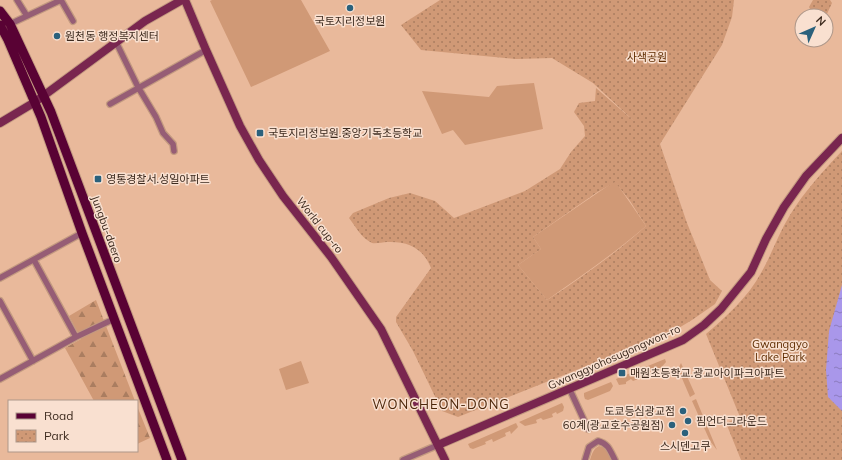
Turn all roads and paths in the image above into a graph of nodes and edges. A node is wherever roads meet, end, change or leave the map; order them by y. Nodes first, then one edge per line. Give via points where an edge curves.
1 (18, 0) edge
2 (61, 0) edge
3 (184, 0) edge
4 (0, 11) edge
5 (27, 16) junction
6 (73, 21) dead end
7 (10, 24) junction
8 (0, 25) edge
9 (116, 42) junction
10 (206, 50) junction
11 (138, 87) junction
12 (44, 96) junction
13 (35, 102) junction
14 (110, 104) dead end
15 (0, 123) edge
16 (60, 134) junction
17 (48, 138) junction
18 (842, 138) edge
19 (174, 151) dead end
20 (82, 233) junction
21 (34, 260) junction
22 (0, 278) edge
23 (0, 301) edge
24 (114, 319) junction
25 (76, 337) junction
26 (33, 361) junction
27 (0, 380) edge
28 (570, 390) junction
29 (588, 429) dead end
30 (438, 445) junction
31 (167, 460) edge
32 (182, 460) edge
33 (403, 460) edge
34 (445, 460) edge
35 (585, 460) edge
36 (615, 460) edge

1 - 5 street
2 - 5 street
2 - 6 street
3 - 9 street via 145,21
3 - 10 street, World cup-ro
4 - 7 main road, Jungbu-daero
5 - 7 street
7 - 12 main road, Jungbu-daero
8 - 13 main road
9 - 11 street
9 - 12 street
10 - 11 street
10 - 30 street, World cup-ro via 240,126 259,160 381,329
11 - 14 street
11 - 19 street via 163,133 173,144
12 - 13 street
12 - 16 main road, Jungbu-daero
13 - 15 street
13 - 17 main road
16 - 17 main road
16 - 32 main road, Jungbu-daero
17 - 20 main road
18 - 28 street, Gwanggyohosugongwon-ro via 806,176 784,207 751,272 721,309 704,325 683,340
20 - 21 street
20 - 24 main road
21 - 22 street
21 - 25 street
23 - 26 street
24 - 25 street
24 - 31 main road
25 - 26 street
26 - 27 street
28 - 29 street
28 - 30 street, Gwanggyohosugongwon-ro
30 - 33 street, Gwanggyohosugongwon-ro
30 - 34 street, World cup-ro
35 - 36 street via 589,447 598,441 605,443

